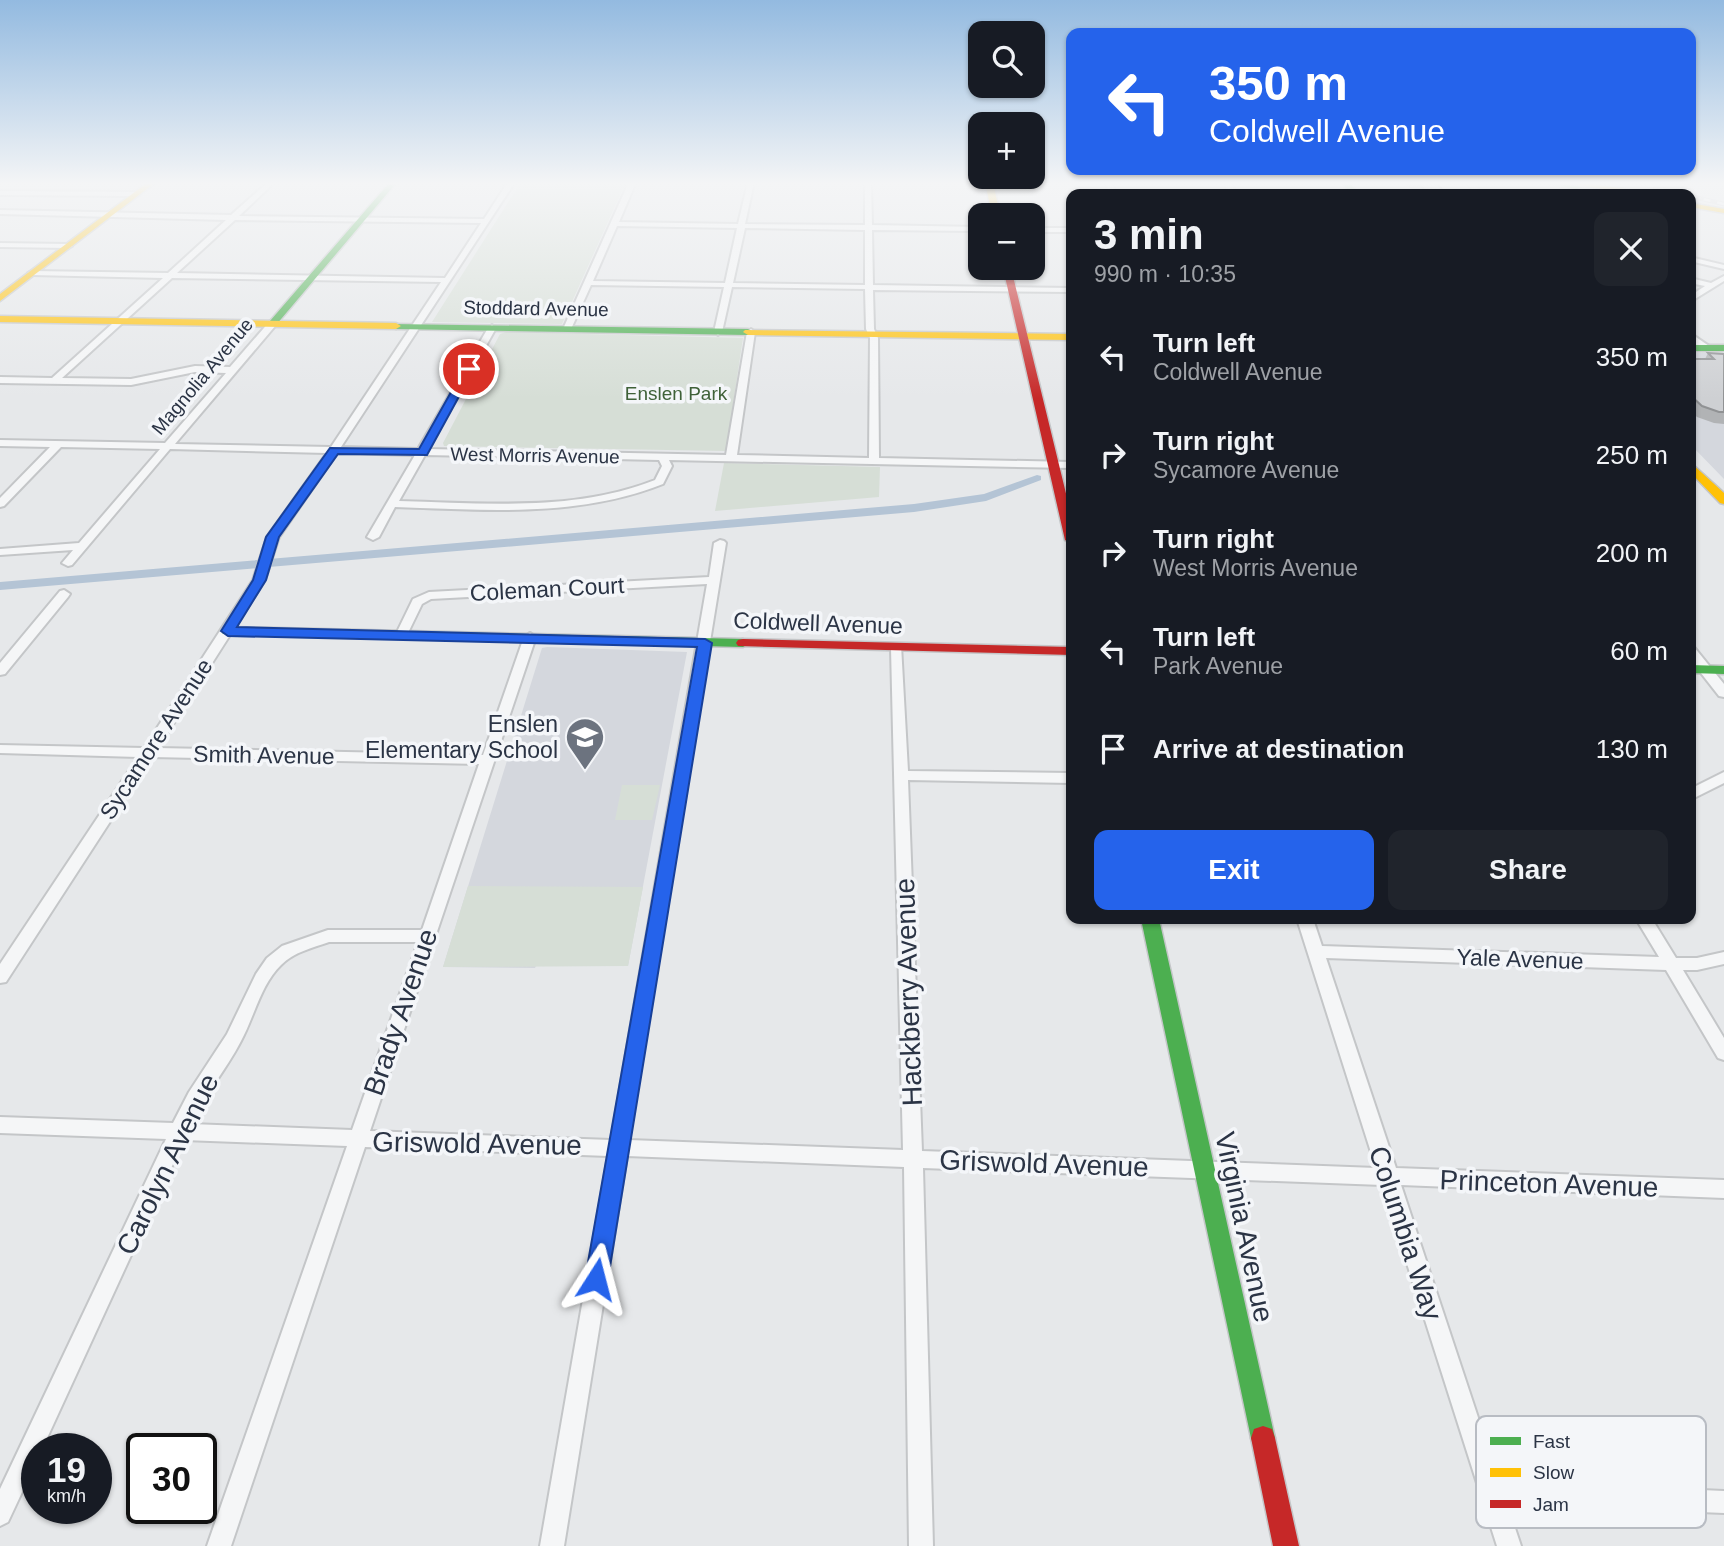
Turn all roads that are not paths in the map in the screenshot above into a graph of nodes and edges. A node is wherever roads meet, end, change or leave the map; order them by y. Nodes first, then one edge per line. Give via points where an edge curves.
1 (57, 254) edge
2 (192, 254) edge
3 (331, 254) edge
4 (464, 254) edge
5 (601, 254) edge
6 (734, 254) edge
7 (869, 254) edge
8 (1696, 260) edge
9 (1724, 267) edge
10 (32, 273) junction
11 (169, 275) junction
12 (310, 278) junction
13 (1724, 278) edge
14 (447, 280) junction
15 (1010, 280) edge
16 (1696, 282) edge
17 (588, 283) junction
18 (728, 285) junction
19 (1713, 286) junction
20 (869, 287) junction
21 (1012, 289) junction
22 (1066, 290) edge
23 (2, 295) edge
24 (1696, 296) edge
25 (0, 319) edge
26 (120, 321) junction
27 (273, 323) junction
28 (417, 326) junction
29 (492, 328) junction
30 (567, 329) junction
31 (718, 332) junction
32 (751, 332) junction
33 (872, 334) junction
34 (1022, 336) junction
35 (1066, 337) edge
36 (1698, 348) edge
37 (1724, 348) edge
38 (233, 370) junction
39 (0, 380) edge
40 (54, 381) junction
41 (0, 443) edge
42 (59, 444) junction
43 (171, 446) junction
44 (334, 450) junction
45 (423, 452) junction
46 (663, 457) junction
47 (731, 458) junction
48 (874, 461) junction
49 (1053, 465) junction
50 (1066, 465) edge
51 (1697, 479) edge
52 (1724, 500) edge
53 (0, 504) edge
54 (392, 504) junction
55 (1066, 519) edge
56 (373, 537) dead end
57 (720, 543) dead end
58 (83, 546) junction
59 (0, 552) edge
60 (68, 564) dead end
61 (714, 580) junction
62 (64, 594) dead end
63 (228, 631) junction
64 (402, 634) junction
65 (530, 637) junction
66 (705, 643) junction
67 (897, 648) junction
68 (1066, 651) edge
69 (1698, 669) edge
70 (1724, 670) edge
71 (0, 671) edge
72 (1724, 693) edge
73 (0, 749) edge
74 (147, 752) junction
75 (487, 760) junction
76 (901, 775) junction
77 (1066, 778) edge
78 (1724, 778) edge
79 (1696, 792) edge
80 (1151, 924) edge
81 (1307, 924) edge
82 (1647, 924) edge
83 (427, 936) junction
84 (1316, 952) junction
85 (1724, 958) edge
86 (1672, 964) junction
87 (0, 977) edge
88 (1724, 1053) edge
89 (0, 1125) edge
90 (179, 1133) junction
91 (356, 1140) junction
92 (618, 1146) junction
93 (913, 1157) junction
94 (1206, 1170) junction
95 (1388, 1177) junction
96 (1724, 1189) edge
97 (1476, 1444) edge
98 (1706, 1501) edge
99 (1724, 1502) edge
100 (0, 1514) edge
101 (1503, 1528) edge
102 (219, 1546) edge
103 (552, 1546) edge
104 (921, 1546) edge
105 (1286, 1546) edge
106 (1509, 1546) edge

1 - 10 street
2 - 11 street
3 - 12 street, Magnolia Avenue
4 - 14 street, Sycamore Avenue
5 - 17 street
6 - 18 street
7 - 20 street
8 - 9 street
10 - 11 street
10 - 23 street
11 - 12 street
11 - 26 street
12 - 14 street
12 - 27 street, Magnolia Avenue
13 - 19 street
14 - 28 street, Sycamore Avenue
15 - 21 street
16 - 19 street
17 - 18 street
17 - 30 street
18 - 20 street
18 - 31 street
19 - 24 street
20 - 21 street
20 - 33 street
21 - 22 street
21 - 34 street
25 - 26 street, Stoddard Avenue
26 - 27 street, Stoddard Avenue
26 - 40 street
27 - 28 street, Stoddard Avenue
27 - 38 street, Magnolia Avenue
28 - 29 street, Stoddard Avenue
28 - 44 street, Sycamore Avenue
29 - 30 street, Stoddard Avenue
29 - 45 street
30 - 31 street, Stoddard Avenue
31 - 32 street, Stoddard Avenue
32 - 33 street, Stoddard Avenue
32 - 47 street
33 - 34 street, Stoddard Avenue
33 - 48 street
34 - 35 street, Stoddard Avenue
34 - 49 street
36 - 37 street
38 - 40 street via 195,369 141,381
38 - 43 street, Magnolia Avenue
39 - 40 street
41 - 42 street, West Morris Avenue
42 - 43 street, West Morris Avenue
42 - 53 street
43 - 44 street, West Morris Avenue
43 - 58 street, Magnolia Avenue
44 - 45 street, West Morris Avenue
44 - 63 street, Sycamore Avenue via 273,537 265,564
45 - 46 street, West Morris Avenue
45 - 54 street
46 - 47 street, West Morris Avenue
46 - 54 street via 667,466 659,482 589,500 538,506
47 - 48 street, West Morris Avenue
48 - 49 street, West Morris Avenue
49 - 50 street, West Morris Avenue
49 - 55 street
51 - 52 street
54 - 56 street
57 - 61 street
58 - 59 street
58 - 60 street, Magnolia Avenue
61 - 64 street, Coleman Court via 429,596 417,602
61 - 66 street
62 - 71 street
63 - 64 street, Coldwell Avenue
63 - 74 street, Sycamore Avenue
64 - 65 street, Coldwell Avenue
65 - 66 street, Coldwell Avenue
65 - 75 street, Brady Avenue
66 - 67 street, Coldwell Avenue
66 - 92 street
67 - 68 street, Coldwell Avenue
67 - 76 street, Hackberry Avenue
69 - 70 street
69 - 72 street
73 - 74 street, Smith Avenue
74 - 75 street, Smith Avenue
74 - 87 street, Sycamore Avenue
75 - 83 street, Brady Avenue
76 - 77 street
76 - 93 street, Hackberry Avenue
78 - 79 street
80 - 94 street, Virginia Avenue
81 - 84 street, Columbia Way
82 - 86 street
83 - 90 street, Carolyn Avenue via 328,936 288,950 262,979
83 - 91 street, Brady Avenue
84 - 86 street, Yale Avenue
84 - 95 street, Columbia Way
85 - 86 street, Yale Avenue
86 - 88 street
89 - 90 street, Griswold Avenue
90 - 91 street, Griswold Avenue
90 - 100 street, Carolyn Avenue
91 - 92 street, Griswold Avenue
91 - 102 street, Brady Avenue
92 - 93 street, Griswold Avenue
92 - 103 street
93 - 94 street, Griswold Avenue
93 - 104 street, Hackberry Avenue
94 - 95 street, Princeton Avenue
94 - 105 street, Virginia Avenue
95 - 96 street, Princeton Avenue
95 - 97 street, Columbia Way
98 - 99 street
101 - 106 street, Columbia Way

